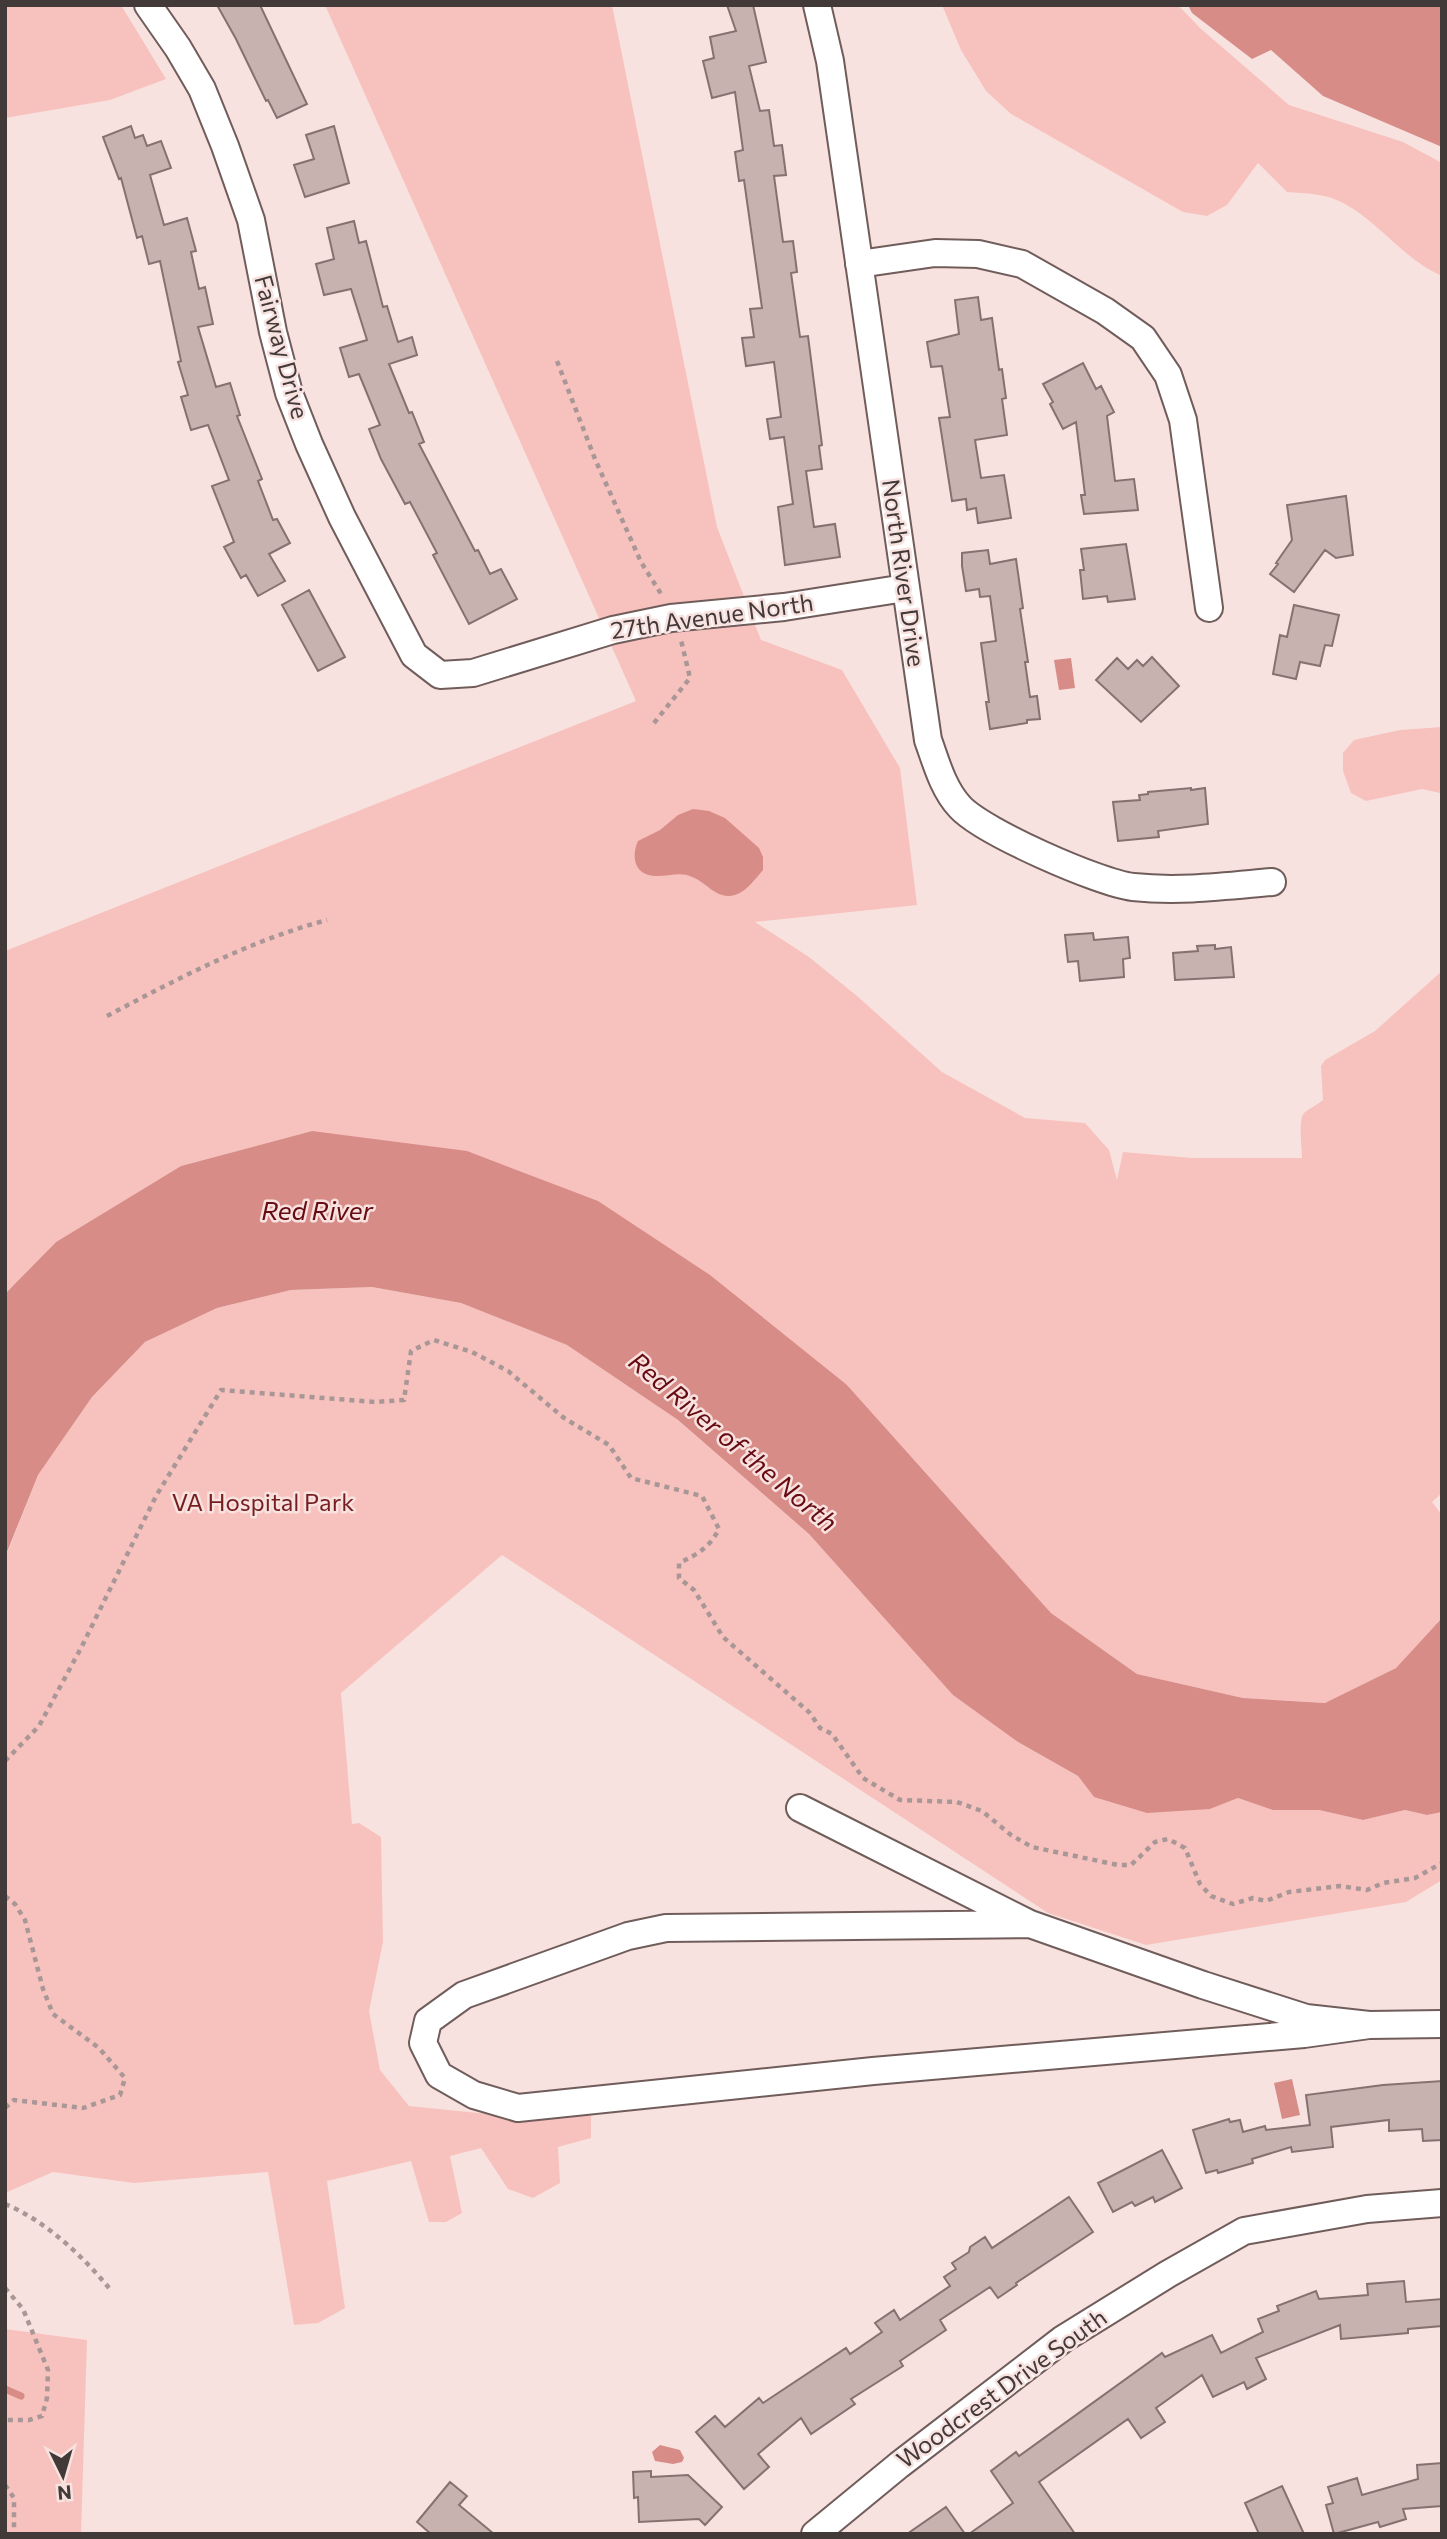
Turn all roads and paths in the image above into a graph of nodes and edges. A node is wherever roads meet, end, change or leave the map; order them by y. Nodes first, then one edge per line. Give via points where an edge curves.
1 (148, 5) edge
2 (817, 5) edge
3 (859, 264) junction
4 (557, 361) dead end
5 (905, 588) junction
6 (1209, 608) dead end
7 (673, 618) junction
8 (440, 676) joint
9 (654, 723) dead end
10 (1272, 882) dead end
11 (327, 920) dead end
12 (107, 1016) dead end
13 (5, 1761) edge
14 (800, 1808) dead end
15 (1442, 1863) edge
16 (5, 1896) edge
17 (1030, 1924) junction
18 (1442, 2024) edge
19 (1369, 2025) junction
20 (5, 2108) edge
21 (1442, 2203) edge
22 (5, 2204) edge
23 (5, 2287) edge
24 (109, 2288) dead end
25 (5, 2420) edge
26 (5, 2485) edge
27 (14, 2534) edge
28 (814, 2534) edge

1 - 8 street, Fairway Drive via 202,89 225,146 251,220 289,393 309,444 414,656
2 - 3 street, North River Drive via 830,61
3 - 5 street, North River Drive
3 - 6 street via 934,253 978,254 1022,264 1143,338 1168,375 1183,420
4 - 7 path via 641,562
5 - 7 street, 27th Avenue North
5 - 10 street, North River Drive via 928,740 939,774 960,806 990,830 1091,875 1131,887 1180,889
7 - 8 street, 27th Avenue North via 613,630 473,673
7 - 9 path via 690,678
11 - 12 path via 247,945
13 - 15 path via 39,1726 156,1496 221,1390 375,1402 404,1400 411,1351 435,1340 508,1371 564,1418 609,1445 631,1478 702,1496 719,1529 711,1544 679,1563 679,1578 694,1590 723,1637 832,1734 863,1778 900,1800 957,1802 982,1811 1032,1847 1118,1865 1131,1865 1155,1842 1168,1839 1185,1848 1200,1884 1211,1896 1233,1903 1340,1886 1367,1890 1415,1878
14 - 17 street
16 - 20 path via 25,1920 53,2014 99,2048 125,2078 120,2095 83,2108 13,2100
17 - 19 street via 1306,2018
17 - 19 street via 666,1928 628,1936 464,1995 428,2021 423,2043 439,2075 474,2095 518,2108 873,2071 1304,2035
18 - 19 street
21 - 28 street, Woodcrest Drive South via 1367,2209 1244,2231 1063,2339
22 - 24 path via 26,2212 53,2233
23 - 25 path via 23,2309 48,2370 42,2416
26 - 27 path via 14,2498

